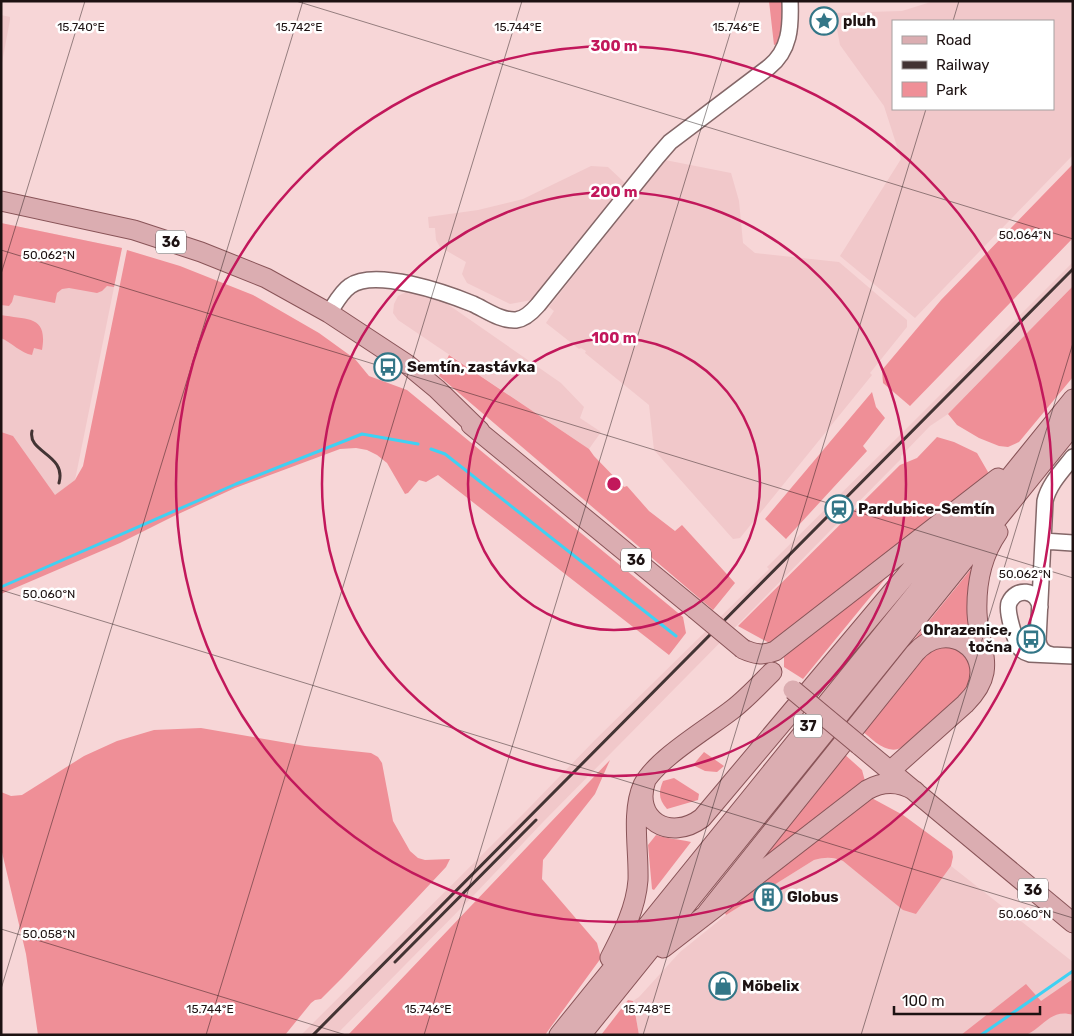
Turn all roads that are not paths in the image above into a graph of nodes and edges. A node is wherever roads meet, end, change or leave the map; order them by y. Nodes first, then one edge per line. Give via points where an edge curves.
1 (790, 1) edge
2 (1, 202) edge
3 (329, 313) junction
4 (1073, 398) edge
5 (1073, 425) edge
6 (1073, 457) edge
7 (1034, 460) junction
8 (967, 503) junction
9 (1043, 541) junction
10 (1073, 543) edge
11 (1040, 607) junction
12 (743, 648) junction
13 (1052, 655) junction
14 (1073, 656) edge
15 (772, 672) junction
16 (976, 690) junction
17 (911, 752) junction
18 (890, 771) junction
19 (646, 780) junction
20 (914, 791) junction
21 (707, 913) junction
22 (1073, 923) edge
23 (628, 978) junction
24 (588, 999) junction
25 (559, 1035) edge
26 (581, 1035) edge

1 - 3 street via 789,37 779,57 670,142 527,316 503,318 445,294 376,279 362,280 349,286
2 - 3 main road, 36 via 122,227 188,248 266,278
3 - 12 main road, 36, bridge via 424,378 480,431
4 - 7 main road, 37
5 - 7 main road, 37
6 - 9 street via 1047,492
7 - 8 main road
7 - 16 main road via 983,564 977,604 985,667
7 - 23 main road, 37
7 - 24 main road, 37
8 - 12 main road via 775,652 758,654
8 - 19 main road via 702,818 677,828 664,827 653,820 643,804
9 - 10 street
9 - 11 street
11 - 13 street via 1039,646
11 - 13 street via 1034,595 1021,593 1010,601 1009,616 1021,650 1030,654
12 - 15 main road, 36
13 - 14 street
15 - 18 main road, 36, bridge
15 - 19 main road via 733,708 659,764
16 - 17 main road via 965,704
16 - 21 main road via 980,668 968,646 945,637 923,645
17 - 18 main road
17 - 20 main road via 907,772
18 - 20 main road, 36
19 - 24 main road via 637,808 638,881 634,904 619,941
20 - 21 main road via 894,783 871,788
20 - 22 main road, 36
21 - 23 main road
23 - 26 main road, 37
24 - 25 main road, 37

